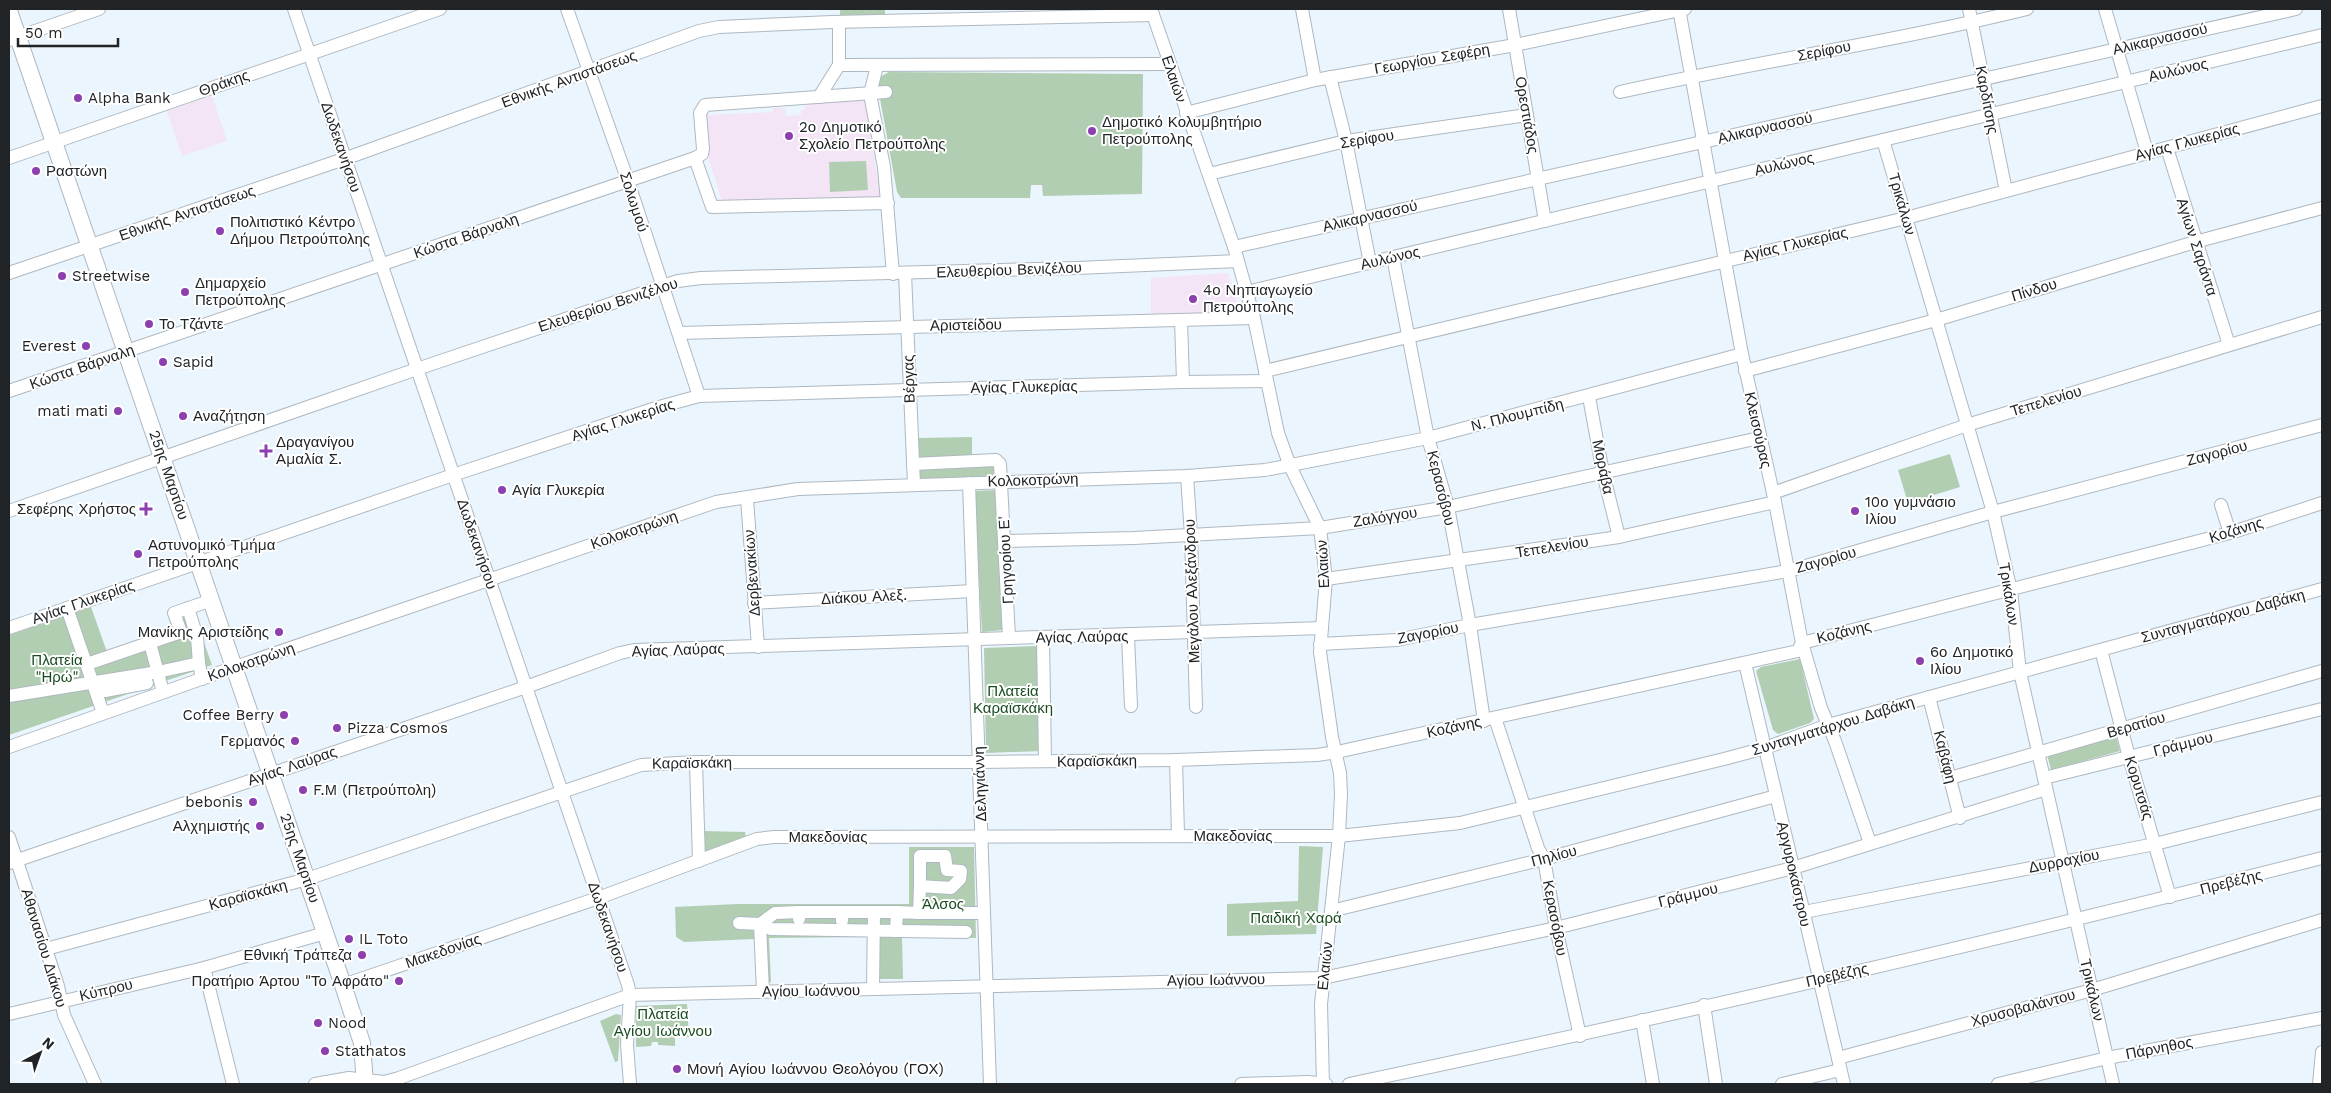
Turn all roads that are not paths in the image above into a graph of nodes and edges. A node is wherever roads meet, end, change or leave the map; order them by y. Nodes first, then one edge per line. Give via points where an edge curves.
1 (99, 9) edge
2 (294, 9) edge
3 (440, 9) edge
4 (567, 9) edge
5 (831, 9) edge
6 (1302, 9) edge
7 (1509, 9) edge
8 (1681, 9) edge
9 (1969, 9) edge
10 (2027, 9) edge
11 (2105, 9) edge
12 (2296, 9) edge
13 (9, 11) edge
14 (1152, 12) edge
15 (835, 22) junction
16 (1972, 22) junction
17 (2322, 35) edge
18 (13, 39) edge
19 (1515, 45) junction
20 (2116, 49) junction
21 (309, 53) junction
22 (1169, 64) junction
23 (839, 65) junction
24 (877, 66) junction
25 (589, 72) junction
26 (1691, 76) junction
27 (1330, 77) junction
28 (1983, 79) junction
29 (1315, 80) junction
30 (2127, 82) junction
31 (886, 92) dead end
32 (1620, 92) dead end
33 (870, 94) junction
34 (818, 97) junction
35 (2322, 106) edge
36 (1186, 113) junction
37 (1527, 115) junction
38 (1990, 115) junction
39 (1883, 140) junction
40 (1346, 141) junction
41 (53, 143) junction
42 (1702, 143) junction
43 (2167, 148) junction
44 (2147, 152) junction
45 (9, 158) edge
46 (695, 158) junction
47 (344, 159) junction
48 (1209, 174) junction
49 (1538, 179) junction
50 (628, 181) junction
51 (1710, 182) junction
52 (2006, 191) junction
53 (888, 203) junction
54 (2322, 208) edge
55 (1361, 218) junction
56 (1906, 218) junction
57 (1545, 221) junction
58 (2195, 242) junction
59 (90, 246) junction
60 (1234, 247) junction
61 (1393, 257) junction
62 (1238, 261) junction
63 (1724, 262) junction
64 (1370, 263) junction
65 (382, 264) junction
66 (9, 274) edge
67 (899, 274) junction
68 (662, 286) junction
69 (1246, 292) junction
70 (2322, 317) edge
71 (1254, 318) junction
72 (1181, 320) junction
73 (1936, 320) junction
74 (907, 326) junction
75 (679, 333) junction
76 (1409, 338) junction
77 (2229, 346) junction
78 (127, 352) junction
79 (1742, 354) junction
80 (417, 369) junction
81 (1745, 371) junction
82 (1266, 376) junction
83 (1183, 382) junction
84 (909, 390) junction
85 (9, 391) edge
86 (700, 396) junction
87 (1589, 396) junction
88 (1967, 425) junction
89 (2322, 425) edge
90 (1428, 438) junction
91 (1759, 438) junction
92 (164, 458) junction
93 (913, 464) junction
94 (1290, 466) junction
95 (1603, 473) junction
96 (453, 475) junction
97 (1187, 476) junction
98 (1002, 482) junction
99 (969, 483) junction
100 (914, 485) junction
101 (1774, 497) junction
102 (747, 499) junction
103 (2322, 503) edge
104 (2221, 505) dead end
105 (1448, 507) junction
106 (9, 511) edge
107 (1993, 512) junction
108 (1320, 528) junction
109 (2230, 533) junction
110 (1191, 535) junction
111 (1619, 537) junction
112 (1004, 541) junction
113 (1458, 561) junction
114 (199, 562) junction
115 (1788, 571) junction
116 (1326, 579) junction
117 (490, 581) junction
118 (2322, 589) edge
119 (973, 591) junction
120 (2011, 591) junction
121 (212, 600) junction
122 (754, 603) junction
123 (67, 608) junction
124 (188, 608) junction
125 (1470, 625) junction
126 (9, 628) edge
127 (1322, 628) junction
128 (1193, 634) junction
129 (1128, 636) junction
130 (1010, 637) junction
131 (1043, 638) junction
132 (974, 639) junction
133 (150, 643) junction
134 (1802, 643) junction
135 (1320, 644) junction
136 (758, 647) junction
137 (2101, 650) junction
138 (199, 663) junction
139 (1745, 663) junction
140 (87, 664) junction
141 (235, 667) junction
142 (2322, 671) edge
143 (2020, 672) junction
144 (156, 673) junction
145 (202, 678) junction
146 (134, 681) junction
147 (98, 682) junction
148 (526, 687) junction
149 (163, 692) junction
150 (9, 696) edge
151 (1929, 697) junction
152 (140, 700) junction
153 (1131, 706) dead end
154 (1196, 707) dead end
155 (2322, 709) edge
156 (103, 713) junction
157 (1489, 719) junction
158 (1828, 725) junction
159 (2122, 729) junction
160 (9, 746) edge
161 (1765, 748) junction
162 (1337, 752) junction
163 (2038, 753) junction
164 (2129, 757) junction
165 (1176, 760) junction
166 (1045, 761) junction
167 (696, 762) junction
168 (979, 762) junction
169 (272, 773) junction
170 (1950, 778) junction
171 (2045, 784) junction
172 (561, 792) junction
173 (1776, 796) junction
174 (2322, 802) edge
175 (1525, 808) junction
176 (1960, 818) junction
177 (1178, 835) junction
178 (1338, 836) junction
179 (9, 837) edge
180 (936, 837) junction
181 (981, 837) junction
182 (1870, 843) junction
183 (2156, 844) junction
184 (935, 856) junction
185 (2322, 858) edge
186 (1544, 859) junction
187 (699, 861) junction
188 (13, 862) edge
189 (2062, 862) junction
190 (1793, 868) junction
191 (307, 879) junction
192 (920, 886) junction
193 (2170, 897) junction
194 (598, 898) junction
195 (1331, 911) junction
196 (799, 912) junction
197 (842, 912) junction
198 (874, 912) junction
199 (897, 912) junction
200 (1804, 912) junction
201 (918, 913) junction
202 (966, 913) junction
203 (984, 914) junction
204 (2076, 920) junction
205 (2322, 920) edge
206 (739, 924) dead end
207 (760, 924) junction
208 (1556, 928) junction
209 (799, 929) junction
210 (842, 930) junction
211 (874, 930) junction
212 (896, 931) junction
213 (966, 932) junction
214 (985, 932) junction
215 (325, 933) junction
216 (46, 949) junction
217 (204, 968) junction
218 (1323, 978) junction
219 (1819, 979) junction
220 (343, 985) junction
221 (987, 986) junction
222 (873, 989) junction
223 (2092, 990) junction
224 (763, 992) junction
225 (630, 995) junction
226 (61, 1001) junction
227 (1704, 1005) junction
228 (9, 1014) edge
229 (2322, 1018) edge
230 (1642, 1020) junction
231 (1580, 1036) junction
232 (2322, 1052) edge
233 (2107, 1058) junction
234 (1839, 1064) junction
235 (366, 1082) edge
236 (95, 1084) edge
237 (232, 1084) edge
238 (314, 1084) edge
239 (630, 1084) edge
240 (990, 1084) edge
241 (1242, 1084) edge
242 (1324, 1084) edge
243 (1349, 1084) edge
244 (1653, 1084) edge
245 (1716, 1084) edge
246 (1782, 1084) edge
247 (1844, 1084) edge
248 (1998, 1084) edge
249 (2113, 1084) edge
250 (2319, 1084) edge

1 - 18 street
2 - 21 street, Δωδεκανήσου
3 - 21 street, Θράκης
4 - 25 street, Σολωμού
5 - 15 street
6 - 29 street
7 - 19 street, Ορεστιάδος
8 - 19 street, Γεωργίου Σεφέρη
8 - 26 street, Κλεισούρας
9 - 16 street, Καρδίτσης
10 - 16 street, Σερίφου
11 - 20 street
12 - 20 street, Αλικαρνασσού
13 - 18 main road, 25ης Μαρτίου
14 - 15 street, Εθνικής Αντιστάσεως
14 - 22 street, Ελαιών
15 - 23 street
15 - 25 street, Εθνικής Αντιστάσεως via 719,27 699,31
16 - 26 street, Σερίφου
16 - 28 street, Καρδίτσης
17 - 30 street, Αυλώνος
18 - 41 main road, 25ης Μαρτίου
19 - 27 street, Γεωργίου Σεφέρη
19 - 37 street, Ορεστιάδος
20 - 28 street, Αλικαρνασσού
20 - 30 street
21 - 41 street, Θράκης
21 - 47 street, Δωδεκανήσου
22 - 24 street
22 - 36 street, Ελαιών
23 - 24 street
23 - 34 street
24 - 33 street, Βέργας
25 - 47 street, Εθνικής Αντιστάσεως
25 - 50 street, Σολωμού
26 - 32 street, Σερίφου
26 - 42 street, Κλεισούρας
27 - 29 street, Γεωργίου Σεφέρη
27 - 40 street
28 - 38 street, Καρδίτσης
28 - 42 street, Αλικαρνασσού
29 - 36 street, Γεωργίου Σεφέρη
30 - 38 street, Αυλώνος
30 - 44 street
31 - 33 street
33 - 34 street
33 - 53 street, Βέργας
34 - 46 street via 704,105 700,113 703,149 702,154
35 - 43 street, Αγίας Γλυκερίας
36 - 48 street, Ελαιών
37 - 40 street, Σερίφου
37 - 49 street, Ορεστιάδος
38 - 39 street, Αυλώνος
38 - 52 street, Καρδίτσης
39 - 51 street, Αυλώνος
39 - 56 street, Τρικάλων
40 - 48 street, Σερίφου
40 - 55 street
41 - 45 street, Θράκης
41 - 59 main road, 25ης Μαρτίου
42 - 49 street, Αλικαρνασσού
42 - 51 street, Κλεισούρας
43 - 44 street, Αγίας Γλυκερίας
43 - 58 street, Αγίων Σαράντα
44 - 52 street, Αγίας Γλυκερίας
46 - 50 street, Κώστα Βάρναλη
46 - 53 street via 712,207
47 - 59 street, Εθνικής Αντιστάσεως
47 - 65 street, Δωδεκανήσου
48 - 60 street, Ελαιών
49 - 55 street, Αλικαρνασσού
49 - 57 street, Ορεστιάδος
50 - 65 street, Κώστα Βάρναλη
50 - 68 street, Σολωμού
51 - 57 street, Αυλώνος
51 - 63 street, Κλεισούρας
52 - 56 street, Αγίας Γλυκερίας
53 - 67 street, Βέργας
54 - 58 street, Πίνδου
55 - 60 street, Αλικαρνασσού
55 - 64 street
56 - 63 street, Αγίας Γλυκερίας
56 - 73 street, Τρικάλων
57 - 61 street, Αυλώνος
58 - 73 street, Πίνδου
58 - 77 street, Αγίων Σαράντα
59 - 66 street, Εθνικής Αντιστάσεως
59 - 78 main road, 25ης Μαρτίου
60 - 62 street, Ελαιών
61 - 64 street, Αυλώνος
61 - 76 street, Κερασόβου
62 - 67 street, Ελευθερίου Βενιζέλου
62 - 69 street, Ελαιών
63 - 76 street, Αγίας Γλυκερίας
63 - 79 street, Κλεισούρας
64 - 69 street, Αυλώνος
65 - 78 street, Κώστα Βάρναλη
65 - 80 street, Δωδεκανήσου
67 - 68 street, Ελευθερίου Βενιζέλου via 701,278
67 - 74 street, Βέργας
68 - 75 street, Σολωμού
68 - 80 street, Ελευθερίου Βενιζέλου
69 - 71 street, Ελαιών
70 - 77 street, Τεπελενίου
71 - 72 street, Αριστείδου
71 - 82 street, Ελαιών
72 - 74 street, Αριστείδου
72 - 83 street
73 - 81 street, Πίνδου
73 - 88 street, Τρικάλων
74 - 75 street, Αριστείδου
74 - 84 street, Βέργας
75 - 86 street, Σολωμού
76 - 82 street, Αγίας Γλυκερίας
76 - 90 street, Κερασόβου
77 - 88 street, Τεπελενίου
78 - 85 street, Κώστα Βάρναλη
78 - 92 main road, 25ης Μαρτίου
79 - 81 street, Κλεισούρας
79 - 87 street, N. Πλουμπίδη
80 - 92 street, Ελευθερίου Βενιζέλου
80 - 96 street, Δωδεκανήσου
81 - 91 street, Κλεισούρας
82 - 83 street, Αγίας Γλυκερίας
82 - 94 street, Ελαιών via 1278,433
83 - 84 street, Αγίας Γλυκερίας
84 - 86 street, Αγίας Γλυκερίας
84 - 93 street, Βέργας
86 - 96 street, Αγίας Γλυκερίας
87 - 90 street, N. Πλουμπίδη
87 - 95 street, Μοράβα
88 - 101 street, Τεπελενίου
88 - 107 street, Τρικάλων
89 - 107 street, Ζαγορίου
90 - 94 street, N. Πλουμπίδη
90 - 105 street, Κερασόβου
91 - 95 street, Ζαλόγγου
91 - 101 street, Κλεισούρας
92 - 106 street, Ελευθερίου Βενιζέλου
92 - 114 main road, 25ης Μαρτίου
93 - 98 street, Γρηγορίου Ε' via 996,460 1000,464
93 - 100 street, Βέργας
94 - 97 street, Κολοκοτρώνη
94 - 108 street, Ελαιών
95 - 105 street, Ζαλόγγου
95 - 111 street, Μοράβα
96 - 114 street, Αγίας Γλυκερίας
96 - 117 street, Δωδεκανήσου
97 - 98 street, Κολοκοτρώνη
97 - 110 street, Μεγάλου Αλεξάνδρου
98 - 99 street, Κολοκοτρώνη
98 - 112 street, Γρηγορίου Ε'
99 - 100 street, Κολοκοτρώνη
99 - 119 street, Δεληγιάννη
100 - 102 street, Κολοκοτρώνη via 798,489
101 - 111 street, Τεπελενίου
101 - 115 street, Κλεισούρας
102 - 117 street, Κολοκοτρώνη via 702,506
102 - 122 street, Δερβενακίων
103 - 109 street, Κοζάνης
104 - 109 street
105 - 108 street, Ζαλόγγου
105 - 113 street, Κερασόβου
107 - 115 street, Ζαγορίου
107 - 120 street, Τρικάλων
108 - 110 street, Ζαλόγγου
108 - 116 street, Ελαιών
109 - 120 street, Κοζάνης
110 - 112 street, Ζαλόγγου
110 - 128 street, Μεγάλου Αλεξάνδρου
111 - 113 street, Τεπελενίου
112 - 130 street, Γρηγορίου Ε'
113 - 116 street, Τεπελενίου
113 - 125 street, Κερασόβου
114 - 121 main road, 25ης Μαρτίου
114 - 123 street, Αγίας Γλυκερίας
115 - 125 street, Ζαγορίου
115 - 134 street, Κλεισούρας
116 - 127 street, Ελαιών
117 - 141 street, Κολοκοτρώνη
117 - 148 street, Δωδεκανήσου
118 - 137 street, Συνταγματάρχου Δαβάκη
119 - 122 street, Διάκου Αλεξ.
119 - 132 street, Δεληγιάννη
120 - 134 street, Κοζάνης
120 - 143 street, Τρικάλων
121 - 124 street
121 - 141 main road, 25ης Μαρτίου
122 - 136 street, Δερβενακίων
123 - 126 street, Αγίας Γλυκερίας
123 - 140 street
124 - 133 street via 174,613 181,632
124 - 138 street via 197,636
125 - 135 street, Ζαγορίου via 1398,640
125 - 157 street, Κερασόβου
127 - 128 street, Αγίας Λαύρας
127 - 135 street, Ελαιών
128 - 129 street, Αγίας Λαύρας
128 - 154 street, Μεγάλου Αλεξάνδρου
129 - 131 street, Αγίας Λαύρας
129 - 153 street
130 - 131 street, Αγίας Λαύρας
130 - 132 street, Αγίας Λαύρας
131 - 166 street
132 - 136 street, Αγίας Λαύρας
132 - 168 street, Δεληγιάννη
133 - 140 street
133 - 144 street
134 - 139 street, Κοζάνης via 1798,651
134 - 158 street, Κλεισούρας
135 - 162 street, Ελαιών via 1332,738
136 - 148 street, Αγίας Λαύρας via 620,652
137 - 143 street, Συνταγματάρχου Δαβάκη
137 - 159 street, Κορυτσάς
138 - 144 street
138 - 145 street
139 - 157 street, Κοζάνης
139 - 161 street, Αργυροκάστρου
140 - 147 street
141 - 145 street, Κολοκοτρώνη
141 - 169 main road, 25ης Μαρτίου
142 - 159 street, Βερατίου
143 - 151 street, Συνταγματάρχου Δαβάκη
143 - 163 street, Τρικάλων
144 - 146 street via 155,681
144 - 149 street
145 - 149 street, Κολοκοτρώνη
146 - 147 street via 105,691
146 - 152 street
147 - 150 street
147 - 156 street
148 - 169 street, Αγίας Λαύρας
148 - 172 street, Δωδεκανήσου
149 - 152 street, Κολοκοτρώνη
151 - 158 street, Συνταγματάρχου Δαβάκη
151 - 170 street, Καβάφη
152 - 156 street, Κολοκοτρώνη
155 - 164 street, Γράμμου
156 - 160 street, Κολοκοτρώνη
157 - 162 street, Κοζάνης
157 - 175 street, Κερασόβου
158 - 161 street, Συνταγματάρχου Δαβάκη
158 - 182 street, Κλεισούρας
159 - 163 street, Βερατίου
159 - 164 street, Κορυτσάς
161 - 173 street, Αργυροκάστρου
161 - 175 street, Συνταγματάρχου Δαβάκη
162 - 165 street, Καραϊσκάκη
162 - 178 street, Ελαιών via 1340,773
163 - 170 street, Βερατίου
163 - 171 street, Τρικάλων
164 - 171 street, Γράμμου
164 - 183 street, Κορυτσάς
165 - 166 street, Καραϊσκάκη
165 - 177 street
166 - 168 street, Καραϊσκάκη
167 - 168 street, Καραϊσκάκη
167 - 172 street, Καραϊσκάκη via 641,765
167 - 187 street
168 - 181 street, Δεληγιάννη
169 - 188 street, Αγίας Λαύρας
169 - 191 main road, 25ης Μαρτίου
170 - 176 street, Καβάφη
171 - 176 street, Γράμμου
171 - 189 street, Τρικάλων
172 - 191 street, Καραϊσκάκη
172 - 194 street, Δωδεκανήσου
173 - 186 street, Πηλίου
173 - 190 street, Αργυροκάστρου
174 - 183 street, Δυρραχίου
175 - 178 street, Συνταγματάρχου Δαβάκη via 1460,823
175 - 186 street, Κερασόβου
176 - 182 street, Γράμμου
177 - 178 street, Μακεδονίας
177 - 181 street, Μακεδονίας
178 - 195 street, Ελαιών
179 - 188 street, Αθανασίου Διάκου
180 - 181 street, Μακεδονίας
180 - 184 street
180 - 187 street, Μακεδονίας via 774,837 757,839
181 - 203 street, Δεληγιάννη
182 - 190 street, Γράμμου
183 - 189 street, Δυρραχίου
183 - 193 street, Κορυτσάς
184 - 192 street via 920,856
184 - 192 street via 945,856 947,870 961,871 960,879 951,888
185 - 193 street, Πρεβέζης
186 - 195 street, Πηλίου
186 - 208 street, Κερασόβου
187 - 194 street, Μακεδονίας
188 - 216 street, Αθανασίου Διάκου
189 - 200 street, Δυρραχίου
189 - 204 street, Τρικάλων
190 - 200 street, Αργυροκάστρου
190 - 208 street, Γράμμου
191 - 215 main road, 25ης Μαρτίου
191 - 216 street, Καραϊσκάκη
192 - 201 street
193 - 204 street, Πρεβέζης
194 - 220 street, Μακεδονίας
194 - 225 street, Δωδεκανήσου
195 - 218 street, Ελαιών
196 - 197 street
196 - 207 street via 775,913
196 - 209 street
197 - 198 street
197 - 210 street
198 - 199 street
198 - 211 street
199 - 201 street
199 - 212 street
200 - 219 street, Αργυροκάστρου
201 - 202 street
202 - 203 street
202 - 213 street
203 - 214 street, Δεληγιάννη
204 - 219 street, Πρεβέζης
204 - 223 street, Τρικάλων
205 - 223 street, Χρυσοβαλάντου
206 - 207 street
207 - 209 street via 771,929
207 - 224 street
208 - 218 street, Γράμμου
208 - 231 street, Κερασόβου
209 - 210 street
210 - 211 street
211 - 212 street
211 - 222 street
212 - 213 street
213 - 214 street
214 - 221 street, Δεληγιάννη
215 - 217 street, Κύπρου
215 - 220 main road, 25ης Μαρτίου
216 - 226 street, Αθανασίου Διάκου
217 - 226 street, Κύπρου
217 - 237 street
218 - 221 street, Αγίου Ιωάννου
218 - 242 street, Ελαιών via 1320,1028
219 - 227 street, Πρεβέζης
219 - 234 street, Αργυροκάστρου
220 - 235 main road, 25ης Μαρτίου via 362,1043
221 - 222 street, Αγίου Ιωάννου
221 - 240 street, Δεληγιάννη
222 - 224 street, Αγίου Ιωάννου
223 - 233 street, Τρικάλων
223 - 234 street, Χρυσοβαλάντου
224 - 225 street, Αγίου Ιωάννου
225 - 235 street, Αγίου Ιωάννου via 399,1078
225 - 239 street, Δωδεκανήσου via 627,1045
226 - 228 street, Κύπρου
226 - 236 street, Αθανασίου Διάκου via 64,1015
227 - 230 street, Πρεβέζης
227 - 245 street
229 - 233 street, Πάρνηθος
230 - 231 street, Πρεβέζης
230 - 244 street
231 - 243 street, Πρεβέζης
232 - 250 street
233 - 248 street, Πάρνηθος
233 - 249 street, Τρικάλων
234 - 246 street, Χρυσοβαλάντου
234 - 247 street, Αργυροκάστρου
235 - 238 street, Αγίου Ιωάννου via 349,1078
241 - 242 street

